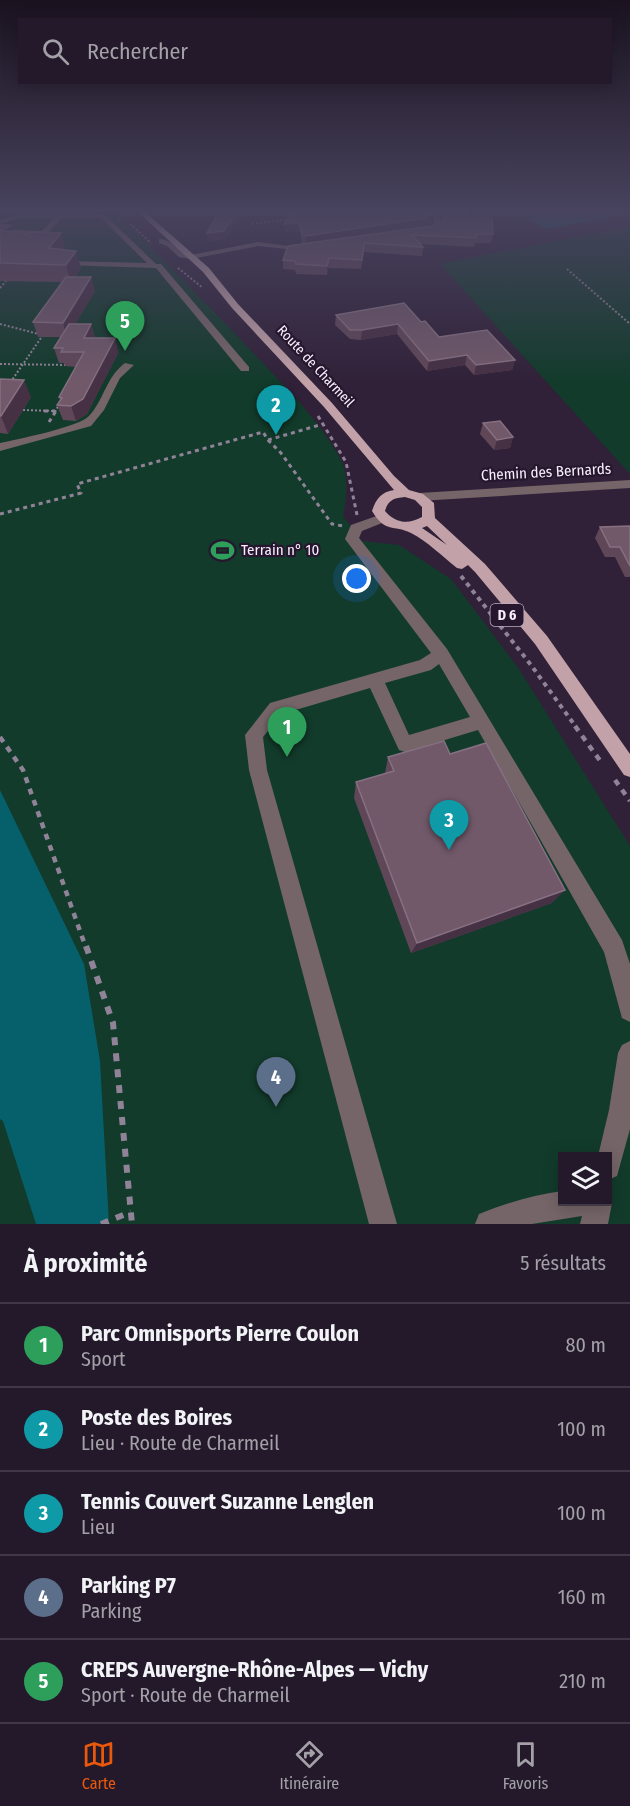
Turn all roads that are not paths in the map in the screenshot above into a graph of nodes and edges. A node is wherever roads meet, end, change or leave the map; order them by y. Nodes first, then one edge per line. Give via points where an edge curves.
1 (161, 269) edge
2 (204, 269) edge
3 (129, 365) dead end
4 (245, 369) dead end
5 (0, 447) edge
6 (369, 453) junction
7 (630, 484) edge
8 (405, 493) junction
9 (382, 500) junction
10 (426, 507) junction
11 (382, 518) junction
12 (411, 527) junction
13 (441, 654) junction
14 (375, 680) junction
15 (593, 715) junction
16 (482, 721) junction
17 (630, 769) edge
18 (630, 1010) edge
19 (630, 1053) edge
20 (612, 1152) edge
21 (597, 1209) edge
22 (383, 1224) edge
23 (489, 1224) edge

1 - 4 street
2 - 6 main road, Route de Charmeil
3 - 5 street via 120,370 94,419 87,424
6 - 8 main road, Route de Charmeil
6 - 9 main road, Route de Charmeil
7 - 10 street, Chemin des Bernards via 463,494
8 - 9 main road
8 - 10 main road
9 - 11 main road via 378,511
10 - 12 main road
10 - 15 main road, D 6 via 541,640
11 - 12 main road via 400,527
11 - 13 street via 360,526 352,539
12 - 15 main road, D 6 via 471,573
13 - 14 street via 425,665
13 - 16 street
14 - 16 street via 405,744
14 - 22 street via 276,708 254,735 258,770
15 - 17 main road, D 6
16 - 18 street via 614,948
19 - 20 street
21 - 23 street via 575,1202 546,1205

